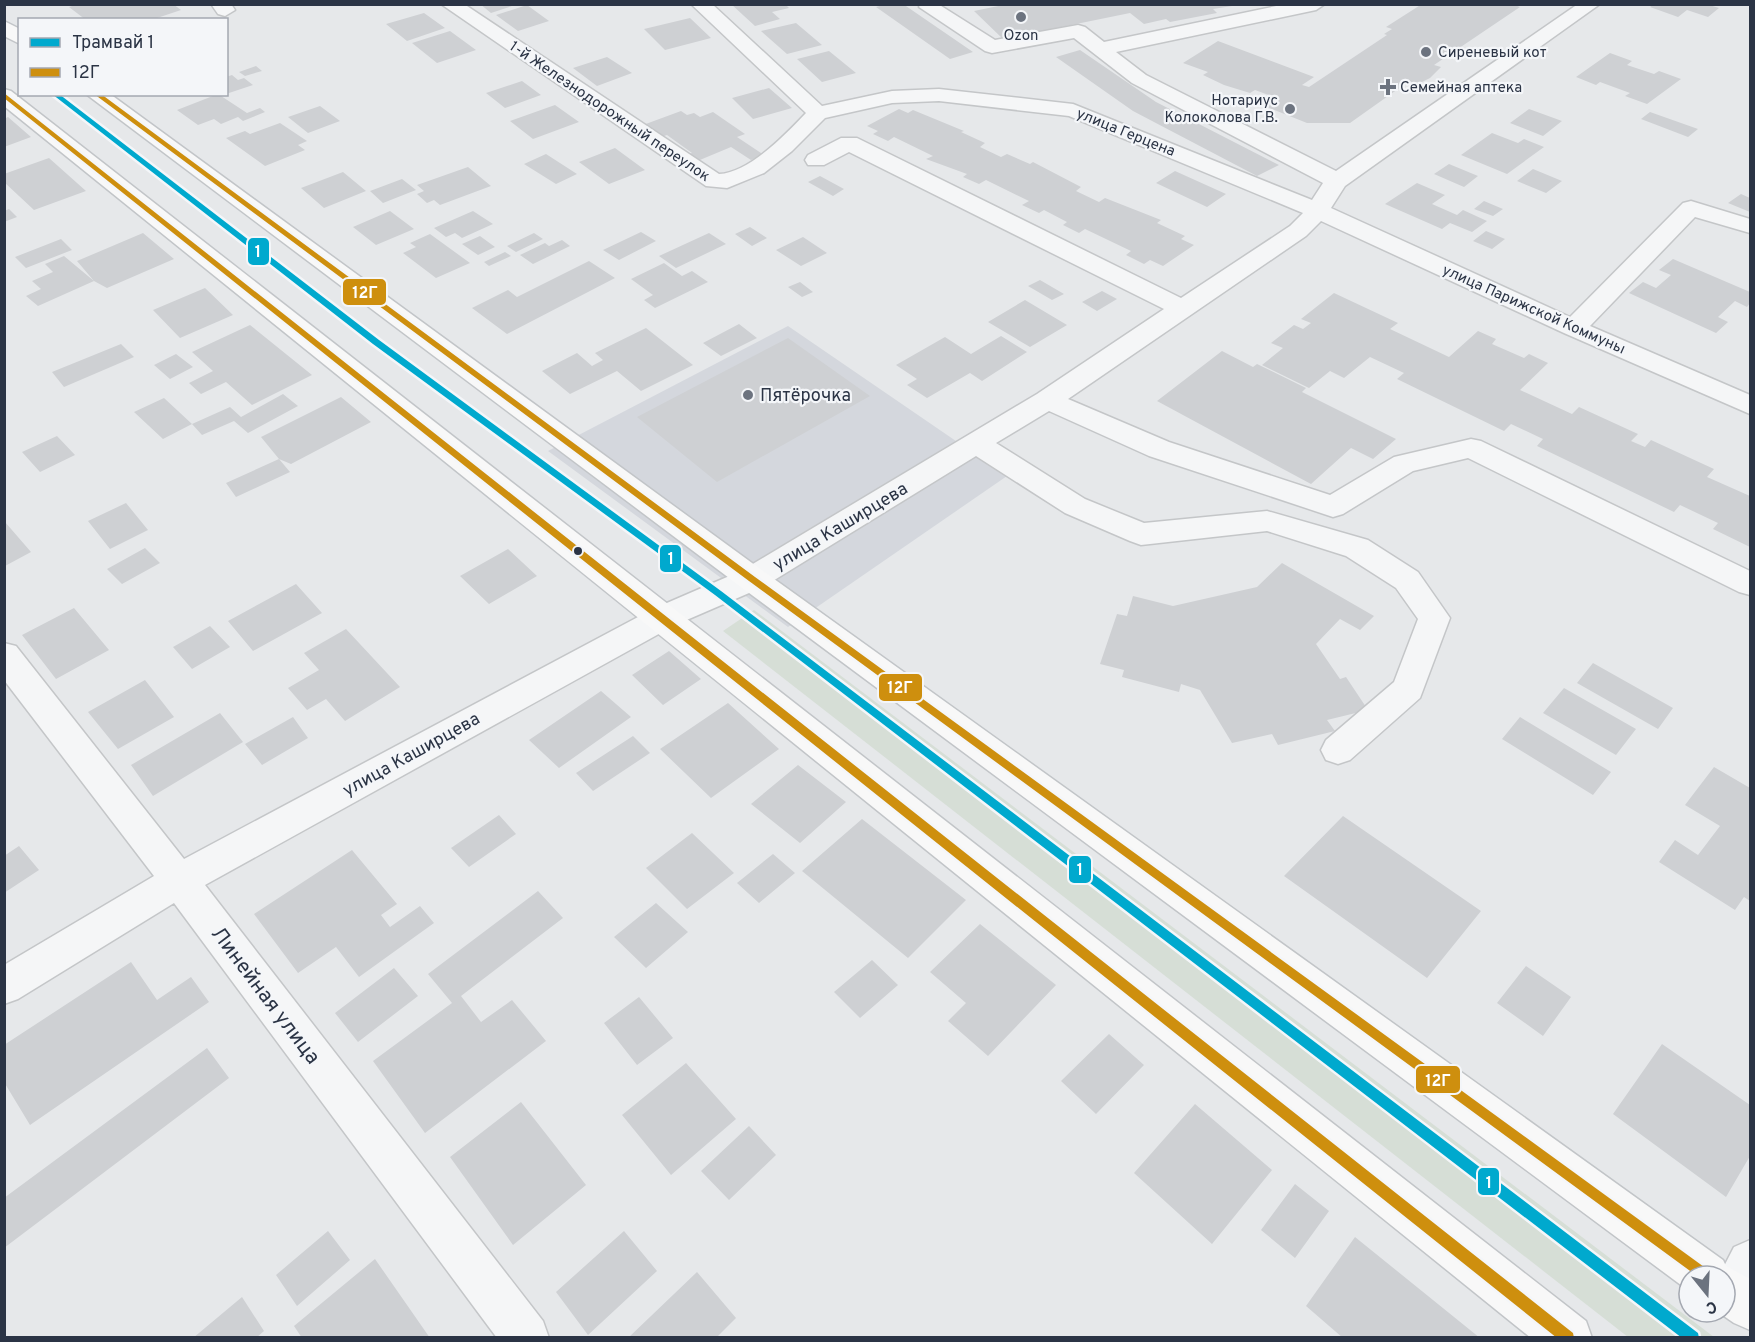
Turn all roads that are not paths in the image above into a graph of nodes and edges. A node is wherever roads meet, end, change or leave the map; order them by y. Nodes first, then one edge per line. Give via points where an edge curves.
1 (450, 4) edge
2 (700, 4) edge
3 (1316, 4) edge
4 (1592, 4) edge
5 (929, 6) dead end
6 (4, 27) edge
7 (18, 37) edge
8 (1100, 49) junction
9 (4, 95) edge
10 (99, 96) edge
11 (818, 113) junction
12 (816, 160) dead end
13 (1337, 181) junction
14 (1318, 211) junction
15 (1750, 226) edge
16 (1181, 308) junction
17 (1573, 328) junction
18 (1047, 400) junction
19 (1750, 405) edge
20 (977, 444) junction
21 (752, 579) junction
22 (1750, 584) edge
23 (664, 617) junction
24 (4, 655) edge
25 (1338, 750) dead end
26 (179, 880) junction
27 (4, 986) edge
28 (1702, 1264) edge
29 (525, 1338) edge
30 (1569, 1338) edge

1 - 11 street, 1-й Железнодорожный переулок via 714,181 735,179 758,167
2 - 11 street
3 - 8 street
4 - 13 street, улица Каширцева
5 - 8 street via 992,47 1078,31
6 - 7 main road
8 - 13 street via 1139,79
9 - 23 main road
10 - 21 main road
11 - 14 street, улица Герцена via 892,97 939,95 1073,110
12 - 16 street via 849,143
13 - 14 street, улица Каширцева
14 - 16 street, улица Каширцева via 1298,231
14 - 17 street, улица Парижской Коммуны
15 - 17 street via 1691,208
16 - 18 street, улица Каширцева
17 - 19 street, улица Парижской Коммуны
18 - 20 street, улица Каширцева
18 - 22 street via 1160,450 1333,507 1404,464 1471,448
20 - 21 street, улица Каширцева
20 - 25 street via 1075,506 1141,534 1267,521 1357,548 1407,580 1434,618 1408,689
21 - 23 street, улица Каширцева
21 - 28 main road
23 - 26 street, улица Каширцева
23 - 30 main road
24 - 26 street, Линейная улица
26 - 27 street, улица Каширцева
26 - 29 street, Линейная улица

